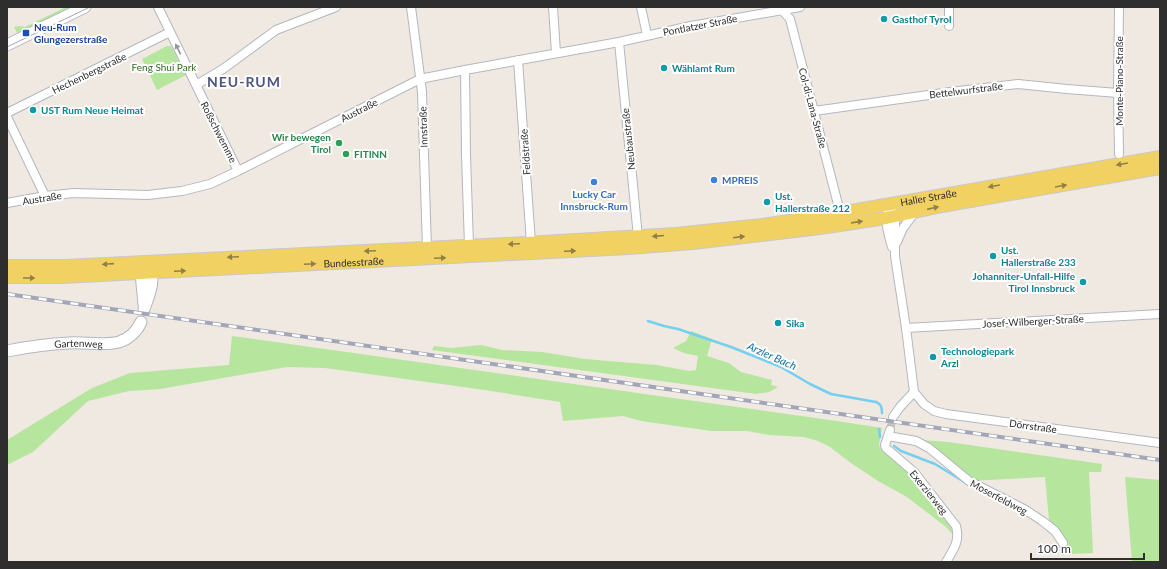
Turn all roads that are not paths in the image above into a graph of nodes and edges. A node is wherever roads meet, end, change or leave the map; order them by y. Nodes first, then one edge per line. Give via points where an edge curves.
1 (85, 7) edge
2 (158, 7) edge
3 (336, 7) edge
4 (411, 7) edge
5 (553, 7) edge
6 (641, 7) edge
7 (800, 7) edge
8 (949, 7) edge
9 (1119, 7) edge
10 (780, 8) edge
11 (949, 26) dead end
12 (170, 32) junction
13 (647, 35) junction
14 (619, 42) junction
15 (7, 45) edge
16 (556, 53) junction
17 (518, 60) junction
18 (465, 70) junction
19 (420, 79) junction
20 (196, 85) junction
21 (1118, 93) junction
22 (814, 111) junction
23 (7, 113) edge
24 (7, 117) edge
25 (1119, 154) dead end
26 (1160, 157) edge
27 (1160, 168) edge
28 (238, 172) junction
29 (45, 196) junction
30 (7, 203) edge
31 (889, 205) junction
32 (840, 212) junction
33 (914, 212) junction
34 (890, 217) junction
35 (638, 237) junction
36 (698, 237) junction
37 (531, 243) junction
38 (469, 246) junction
39 (895, 247) junction
40 (427, 248) junction
41 (895, 256) junction
42 (147, 262) junction
43 (7, 266) edge
44 (147, 273) junction
45 (7, 277) edge
46 (1160, 314) edge
47 (141, 322) dead end
48 (906, 328) junction
49 (7, 351) edge
50 (914, 392) junction
51 (893, 417) tunnel mouth
52 (889, 433) joint
53 (1160, 443) edge
54 (1063, 542) dead end
55 (946, 562) edge

1 - 15 street
2 - 12 street, Roßschwemme
3 - 20 street via 276,30
4 - 19 street, Innstraße
5 - 16 street
6 - 13 street
7 - 10 street, Pontlatzer Straße
8 - 11 street
9 - 21 street, Monte-Piano-Straße
10 - 13 street, Pontlatzer Straße
10 - 22 street, Col-di-Lana-Straße via 790,19
20 -> 12 street, Roßschwemme
12 - 23 street, Hechenbergstraße
13 - 14 street, Austraße
14 - 16 street, Austraße
14 - 35 street, Neubaustraße
16 - 17 street, Austraße
17 - 18 street, Austraße
17 - 37 street, Feldstraße
18 - 19 street, Austraße
18 - 38 street
19 - 28 street, Austraße
19 - 40 street, Innstraße
20 - 28 street, Roßschwemme
21 - 22 street, Bettelwurfstraße via 1018,84
21 - 25 street, Monte-Piano-Straße
22 - 32 street, Col-di-Lana-Straße
24 - 29 street
26 -> 31 main road, Haller Straße
33 -> 27 main road, Haller Straße
28 - 29 street, Austraße via 210,184 170,193 74,193
29 - 30 street, Austraße
31 - 32 main road, Haller Straße
31 - 34 street
32 - 36 main road, Haller Straße
33 - 34 main road, Haller Straße
33 - 39 street via 903,228
36 -> 34 main road, Haller Straße via 820,228
34 - 39 street
34 - 41 street via 887,229
36 -> 35 main road, Bundesstraße
35 - 37 main road, Bundesstraße
44 -> 36 main road, Bundesstraße via 629,248
37 -> 38 main road, Bundesstraße
38 - 40 main road, Bundesstraße
39 - 41 street
40 -> 42 main road, Bundesstraße
41 - 48 street
42 -> 43 main road, Bundesstraße via 51,267
42 - 44 street
45 -> 44 main road, Bundesstraße
46 - 48 street, Josef-Wilberger-Straße
47 - 49 street, Gartenweg via 135,332 118,342 69,342
48 - 50 street
50 - 51 street
50 - 53 street, Dörrstraße via 934,411 946,414
52 - 54 street, Moserfeldweg via 929,448 969,481 1041,520 1055,531
52 - 55 street, Exerzierweg via 886,448 914,472 956,526 957,542

